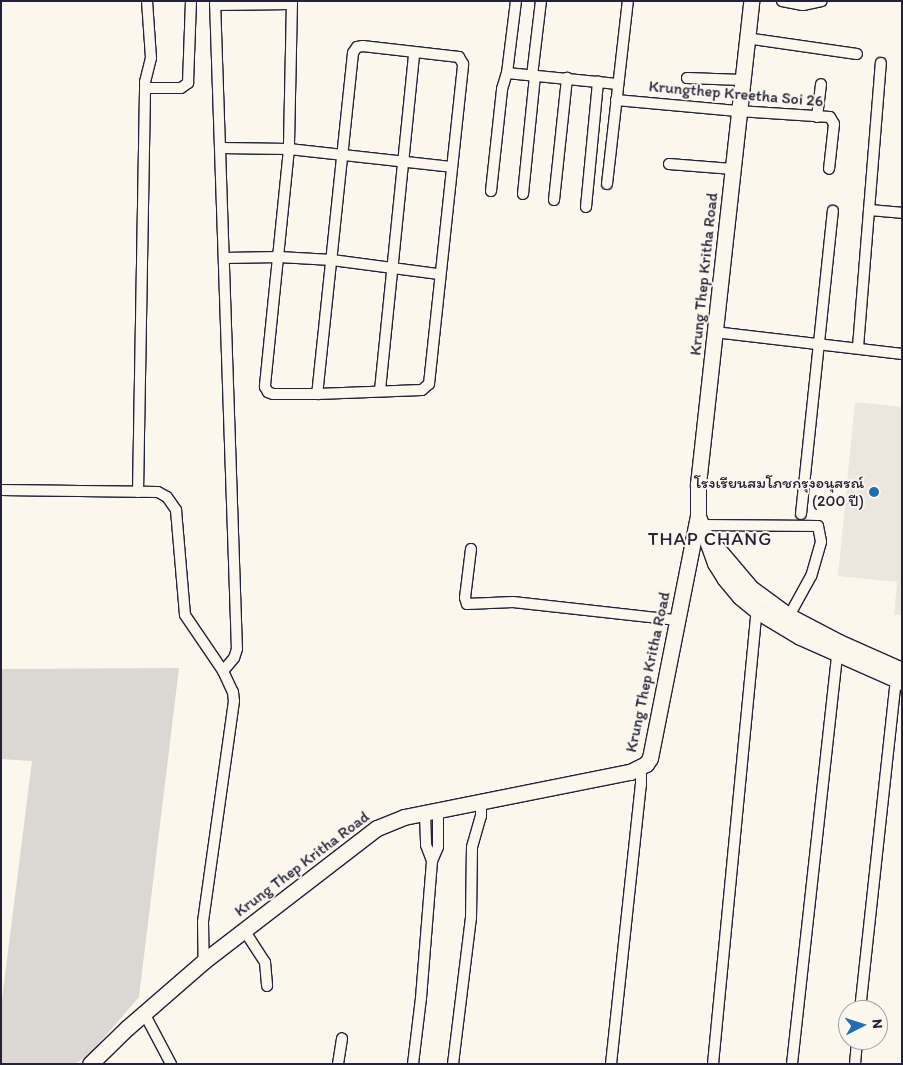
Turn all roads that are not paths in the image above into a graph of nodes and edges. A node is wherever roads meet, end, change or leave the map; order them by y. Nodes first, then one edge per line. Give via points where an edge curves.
1 (147, 1) edge
2 (191, 1) edge
3 (516, 1) edge
4 (541, 1) edge
5 (628, 1) edge
6 (751, 1) edge
7 (782, 1) edge
8 (822, 1) edge
9 (292, 2) edge
10 (215, 3) edge
11 (746, 38) junction
12 (414, 53) junction
13 (857, 54) dead end
14 (882, 63) dead end
15 (506, 73) junction
16 (534, 76) junction
17 (567, 78) junction
18 (687, 78) dead end
19 (742, 80) junction
20 (598, 82) junction
21 (617, 84) junction
22 (821, 84) dead end
23 (145, 88) junction
24 (616, 100) junction
25 (738, 111) junction
26 (818, 117) junction
27 (220, 148) junction
28 (289, 149) junction
29 (344, 154) junction
30 (402, 160) junction
31 (669, 164) dead end
32 (451, 166) junction
33 (733, 169) junction
34 (828, 169) dead end
35 (607, 184) dead end
36 (490, 191) dead end
37 (523, 194) dead end
38 (554, 200) dead end
39 (586, 207) dead end
40 (869, 210) junction
41 (834, 211) dead end
42 (902, 213) edge
43 (279, 257) junction
44 (224, 258) junction
45 (332, 260) junction
46 (392, 268) junction
47 (439, 274) junction
48 (715, 332) junction
49 (820, 342) junction
50 (858, 347) junction
51 (902, 354) edge
52 (380, 390) junction
53 (317, 394) junction
54 (1, 490) edge
55 (138, 492) junction
56 (801, 514) dead end
57 (702, 526) junction
58 (471, 549) dead end
59 (757, 611) junction
60 (789, 616) junction
61 (677, 620) junction
62 (838, 648) junction
63 (223, 671) junction
64 (900, 677) edge
65 (641, 768) junction
66 (481, 801) junction
67 (431, 811) junction
68 (244, 930) junction
69 (204, 961) junction
70 (267, 986) dead end
71 (861, 1000) edge
72 (144, 1013) junction
73 (342, 1038) dead end
74 (856, 1050) edge
75 (90, 1064) edge
76 (171, 1064) edge
77 (338, 1064) edge
78 (413, 1064) edge
79 (453, 1064) edge
80 (611, 1064) edge
81 (713, 1064) edge
82 (792, 1064) edge
83 (855, 1064) edge

1 - 23 street via 151,58
2 - 23 street via 188,84 181,88
3 - 15 street
4 - 16 street
5 - 21 street
6 - 11 main road, Krung Thep Kritha Road
7 - 8 street via 803,5
9 - 10 street
9 - 28 street
10 - 27 street
11 - 13 street
11 - 19 main road, Krung Thep Kritha Road
12 - 29 street via 357,47 353,53
12 - 30 street
12 - 32 street via 462,59
14 - 40 street
15 - 16 street
15 - 36 street
16 - 17 street
16 - 37 street
17 - 20 street
17 - 38 street
18 - 19 street
19 - 25 main road, Krung Thep Kritha Road
20 - 21 street
20 - 39 street
21 - 24 street
22 - 26 street
23 - 55 street
24 - 25 street, Krungthep Kreetha Soi 26
24 - 35 street
25 - 26 street, Krungthep Kreetha Soi 26
25 - 33 main road, Krung Thep Kritha Road
26 - 34 street, Krungthep Kreetha Soi 26 via 833,119
27 - 28 street
27 - 44 street
28 - 29 street
28 - 43 street
29 - 30 street
29 - 45 street
30 - 32 street
30 - 46 street
31 - 33 street
32 - 47 street
33 - 48 main road, Krung Thep Kritha Road
40 - 42 street
40 - 50 street
41 - 49 street
43 - 44 street
43 - 45 street
43 - 53 street via 265,387 273,394
44 - 63 street via 237,649
45 - 46 street
45 - 53 street
46 - 47 street
46 - 52 street
47 - 52 street via 429,384 422,390
48 - 49 street
48 - 57 main road, Krung Thep Kritha Road via 698,484
49 - 50 street
49 - 56 street
50 - 51 street
52 - 53 street
54 - 55 street
55 - 63 street via 158,492 167,497 176,510 185,615
57 - 59 main road via 715,563 725,579
57 - 60 main road via 751,588
57 - 60 street via 818,526 821,542 811,576
57 - 61 main road, Krung Thep Kritha Road
58 - 61 street via 467,604 513,602
59 - 62 main road via 800,637
59 - 81 street
60 - 62 main road
61 - 65 main road, Krung Thep Kritha Road via 650,758
62 - 64 main road
62 - 82 street
63 - 69 street via 234,701 203,922
64 - 71 street
65 - 66 main road, Krung Thep Kritha Road
65 - 80 street
66 - 67 main road, Krung Thep Kritha Road
66 - 79 street via 481,816 472,847 471,918
67 - 68 main road, Krung Thep Kritha Road via 390,821 377,828
67 - 78 street via 426,844 432,861
68 - 69 main road, Krung Thep Kritha Road
68 - 70 street via 265,962
69 - 72 main road, Krung Thep Kritha Road
72 - 75 main road, Krung Thep Kritha Road
72 - 76 street
73 - 77 street
74 - 83 street

